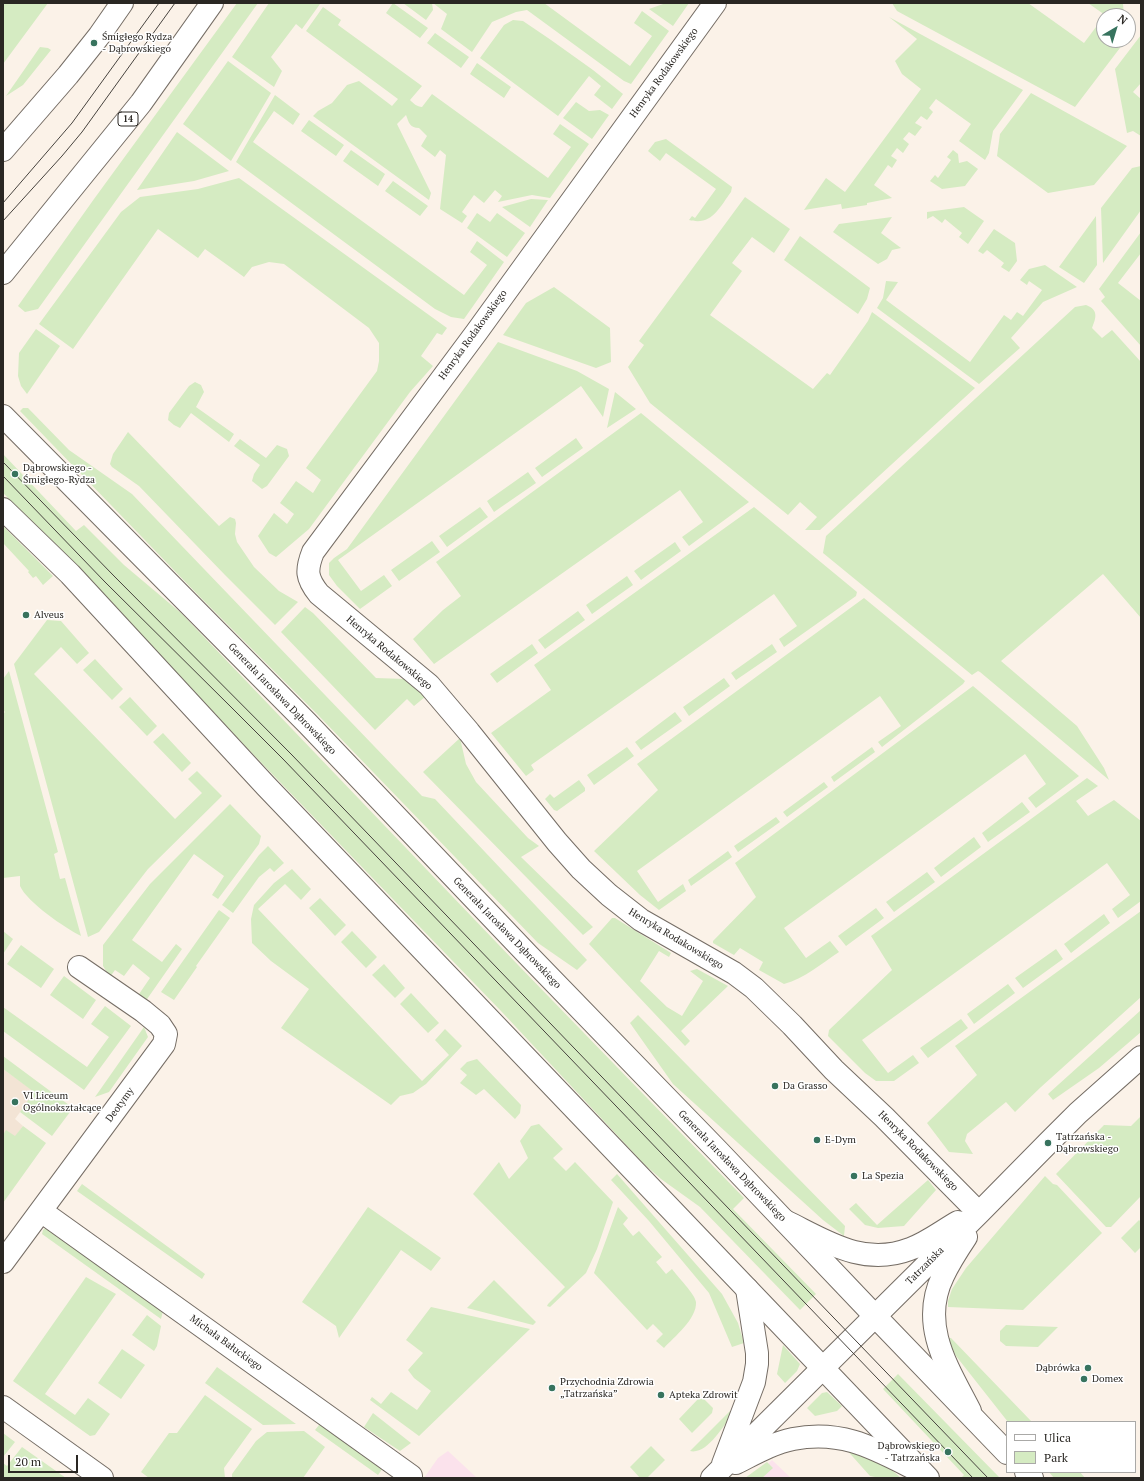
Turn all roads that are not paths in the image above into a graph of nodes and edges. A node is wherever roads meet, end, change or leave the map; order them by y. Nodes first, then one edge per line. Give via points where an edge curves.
1 (122, 3) edge
2 (212, 3) edge
3 (715, 3) edge
4 (3, 150) edge
5 (3, 274) edge
6 (3, 416) edge
7 (3, 509) edge
8 (79, 967) dead end
9 (1141, 1057) edge
10 (41, 1211) junction
11 (979, 1213) junction
12 (783, 1220) junction
13 (3, 1262) edge
14 (747, 1289) junction
15 (875, 1316) junction
16 (823, 1369) junction
17 (3, 1407) edge
18 (973, 1417) junction
19 (1006, 1452) edge
20 (716, 1474) edge
21 (411, 1476) dead end
22 (927, 1476) edge
23 (102, 1478) edge

1 - 4 street via 68,75
2 - 5 street, 14 via 141,103
3 - 11 street, Henryka Rodakowskiego via 313,552 307,573 312,587 318,594 429,685 581,869 618,904 641,920 734,973 754,988
6 - 12 street, Generała Jarosława Dąbrowskiego via 308,724
7 - 14 street via 70,574 257,776
8 - 10 street, Deotymy via 143,1011 160,1025 166,1034 164,1044
9 - 11 street, Tatrzańska via 1078,1113
10 - 13 street, Deotymy
10 - 21 street, Michała Bałuckiego
11 - 12 street via 961,1220 909,1250 874,1256 851,1252
11 - 15 street, Tatrzańska
11 - 18 street via 943,1276 934,1309 934,1326 940,1352
12 - 15 street, Generała Jarosława Dąbrowskiego
14 - 16 street
14 - 20 street via 757,1353 754,1382
15 - 16 street, Tatrzańska
15 - 18 street, Generała Jarosława Dąbrowskiego
16 - 20 street, Tatrzańska
16 - 22 street
17 - 23 street
18 - 19 street, Generała Jarosława Dąbrowskiego
20 - 22 street via 792,1439 825,1436 870,1446

